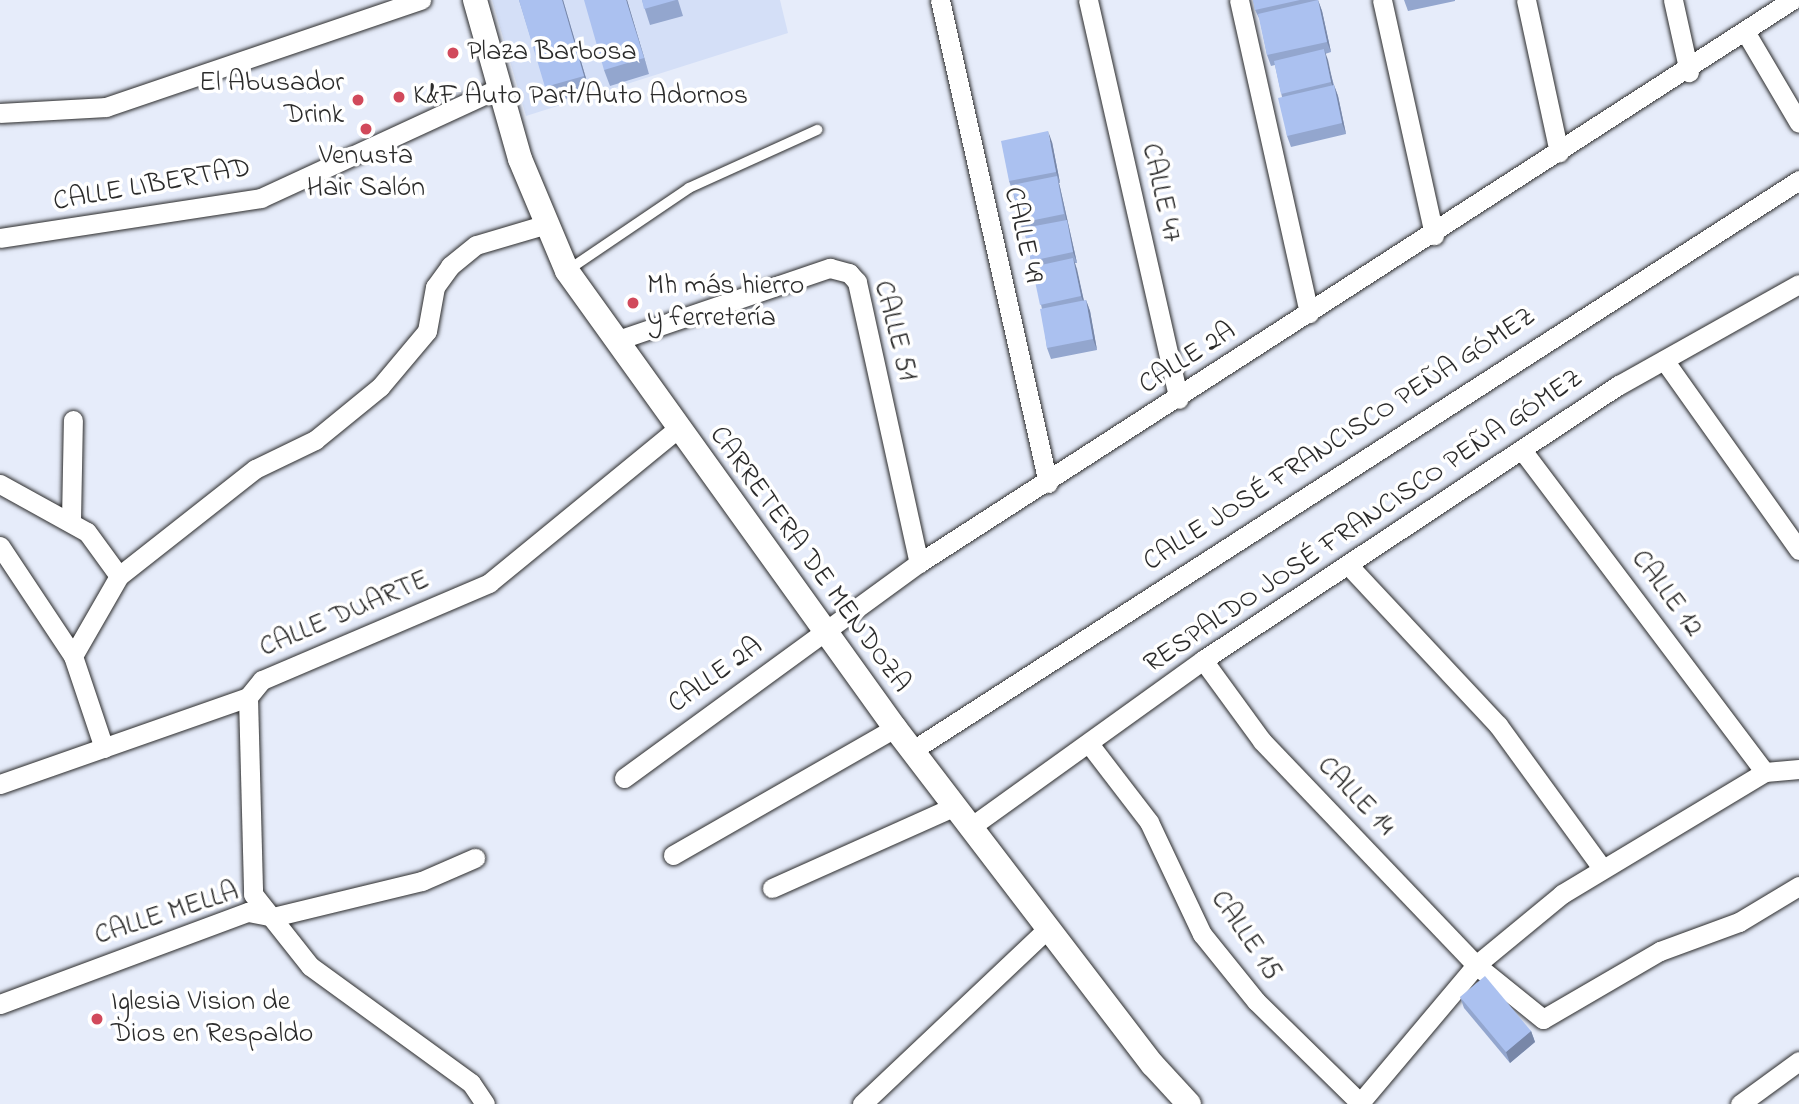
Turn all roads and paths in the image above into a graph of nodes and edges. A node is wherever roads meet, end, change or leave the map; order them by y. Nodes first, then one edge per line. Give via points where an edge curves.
1 (421, 0) edge
2 (475, 0) edge
3 (940, 0) edge
4 (1088, 0) edge
5 (1239, 0) edge
6 (1382, 0) edge
7 (1526, 0) edge
8 (1673, 0) edge
9 (1792, 0) edge
10 (1746, 33) junction
11 (1689, 72) junction
12 (499, 89) junction
13 (0, 113) edge
14 (1799, 124) edge
15 (817, 130) dead end
16 (1559, 152) junction
17 (1799, 180) edge
18 (544, 225) junction
19 (1434, 235) junction
20 (0, 238) edge
21 (567, 271) junction
22 (1797, 289) edge
23 (1309, 313) junction
24 (615, 341) junction
25 (1664, 360) junction
26 (1179, 399) junction
27 (73, 420) dead end
28 (677, 429) junction
29 (1522, 450) junction
30 (1048, 483) junction
31 (0, 484) edge
32 (71, 520) junction
33 (0, 545) edge
34 (1799, 550) edge
35 (919, 563) junction
36 (1349, 565) junction
37 (119, 576) junction
38 (825, 630) junction
39 (73, 656) junction
40 (1203, 660) junction
41 (248, 697) junction
42 (895, 728) junction
43 (1090, 746) junction
44 (104, 748) junction
45 (913, 750) junction
46 (1799, 769) edge
47 (1765, 772) junction
48 (624, 778) dead end
49 (0, 784) edge
50 (955, 806) junction
51 (972, 826) junction
52 (673, 855) dead end
53 (475, 858) dead end
54 (1602, 868) junction
55 (1799, 886) edge
56 (772, 888) dead end
57 (273, 917) junction
58 (1046, 929) junction
59 (1476, 965) junction
60 (0, 1004) edge
61 (1799, 1061) edge
62 (1359, 1103) edge
63 (485, 1104) edge
64 (862, 1104) edge
65 (1189, 1104) edge
66 (1740, 1104) edge

1 - 13 street via 106,107
2 - 12 street, CARRETERA DE MENDOZA
3 - 30 street, CALLE 49
4 - 26 street, CALLE 47
5 - 23 street
6 - 19 street
7 - 16 street
8 - 11 street
9 - 10 street, CALLE 2A
10 - 11 street, CALLE 2A
10 - 14 street
11 - 16 street, CALLE 2A
12 - 18 street, CARRETERA DE MENDOZA
12 - 20 street, CALLE LIBERTAD via 261,198
15 - 21 lane via 689,188
16 - 19 street, CALLE 2A
17 - 45 street, CALLE JOSÉ FRANCISCO PEÑA GÓMEZ
18 - 21 street, CARRETERA DE MENDOZA
18 - 37 street via 476,245 450,266 435,287 427,331 380,387 315,440 255,469
19 - 23 street, CALLE 2A
21 - 24 street, CARRETERA DE MENDOZA
22 - 25 street, RESPALDO JOSÉ FRANCISCO PEÑA GÓMEZ
23 - 26 street, CALLE 2A
24 - 28 street, CARRETERA DE MENDOZA
24 - 35 street, CALLE 51 via 830,268 849,273 856,282
25 - 29 street, RESPALDO JOSÉ FRANCISCO PEÑA GÓMEZ
25 - 34 street
26 - 30 street, CALLE 2A
27 - 32 street
28 - 38 street, CARRETERA DE MENDOZA
28 - 41 street, CALLE DUARTE via 489,583 262,680
29 - 36 street, RESPALDO JOSÉ FRANCISCO PEÑA GÓMEZ
29 - 47 street, CALLE 12
30 - 35 street, CALLE 2A
31 - 32 street
32 - 37 street via 98,543
33 - 39 street
35 - 38 street, CALLE 2A
36 - 40 street, RESPALDO JOSÉ FRANCISCO PEÑA GÓMEZ
36 - 54 street via 1498,725
37 - 39 street
38 - 42 street, CARRETERA DE MENDOZA
38 - 48 street, CALLE 2A
39 - 44 street
40 - 43 street, RESPALDO JOSÉ FRANCISCO PEÑA GÓMEZ
40 - 59 street, CALLE 14 via 1262,741
41 - 44 street, CALLE DUARTE
41 - 57 street via 253,894
42 - 45 street, CARRETERA DE MENDOZA
42 - 52 street
43 - 51 street, RESPALDO JOSÉ FRANCISCO PEÑA GÓMEZ
43 - 62 street, CALLE 15 via 1149,822 1202,934 1256,1001
44 - 49 street, CALLE DUARTE
45 - 50 street, CARRETERA DE MENDOZA
46 - 47 street
47 - 54 street
50 - 51 street, CARRETERA DE MENDOZA
50 - 56 street
51 - 58 street, CARRETERA DE MENDOZA
53 - 57 street, CALLE MELLA via 422,881
54 - 59 street
55 - 59 street, CALLE 14 via 1739,922 1660,951 1543,1019
57 - 60 street, CALLE MELLA via 248,912
57 - 63 street via 310,966 471,1083
58 - 64 street
58 - 65 street, CARRETERA DE MENDOZA
59 - 62 street
61 - 66 street

